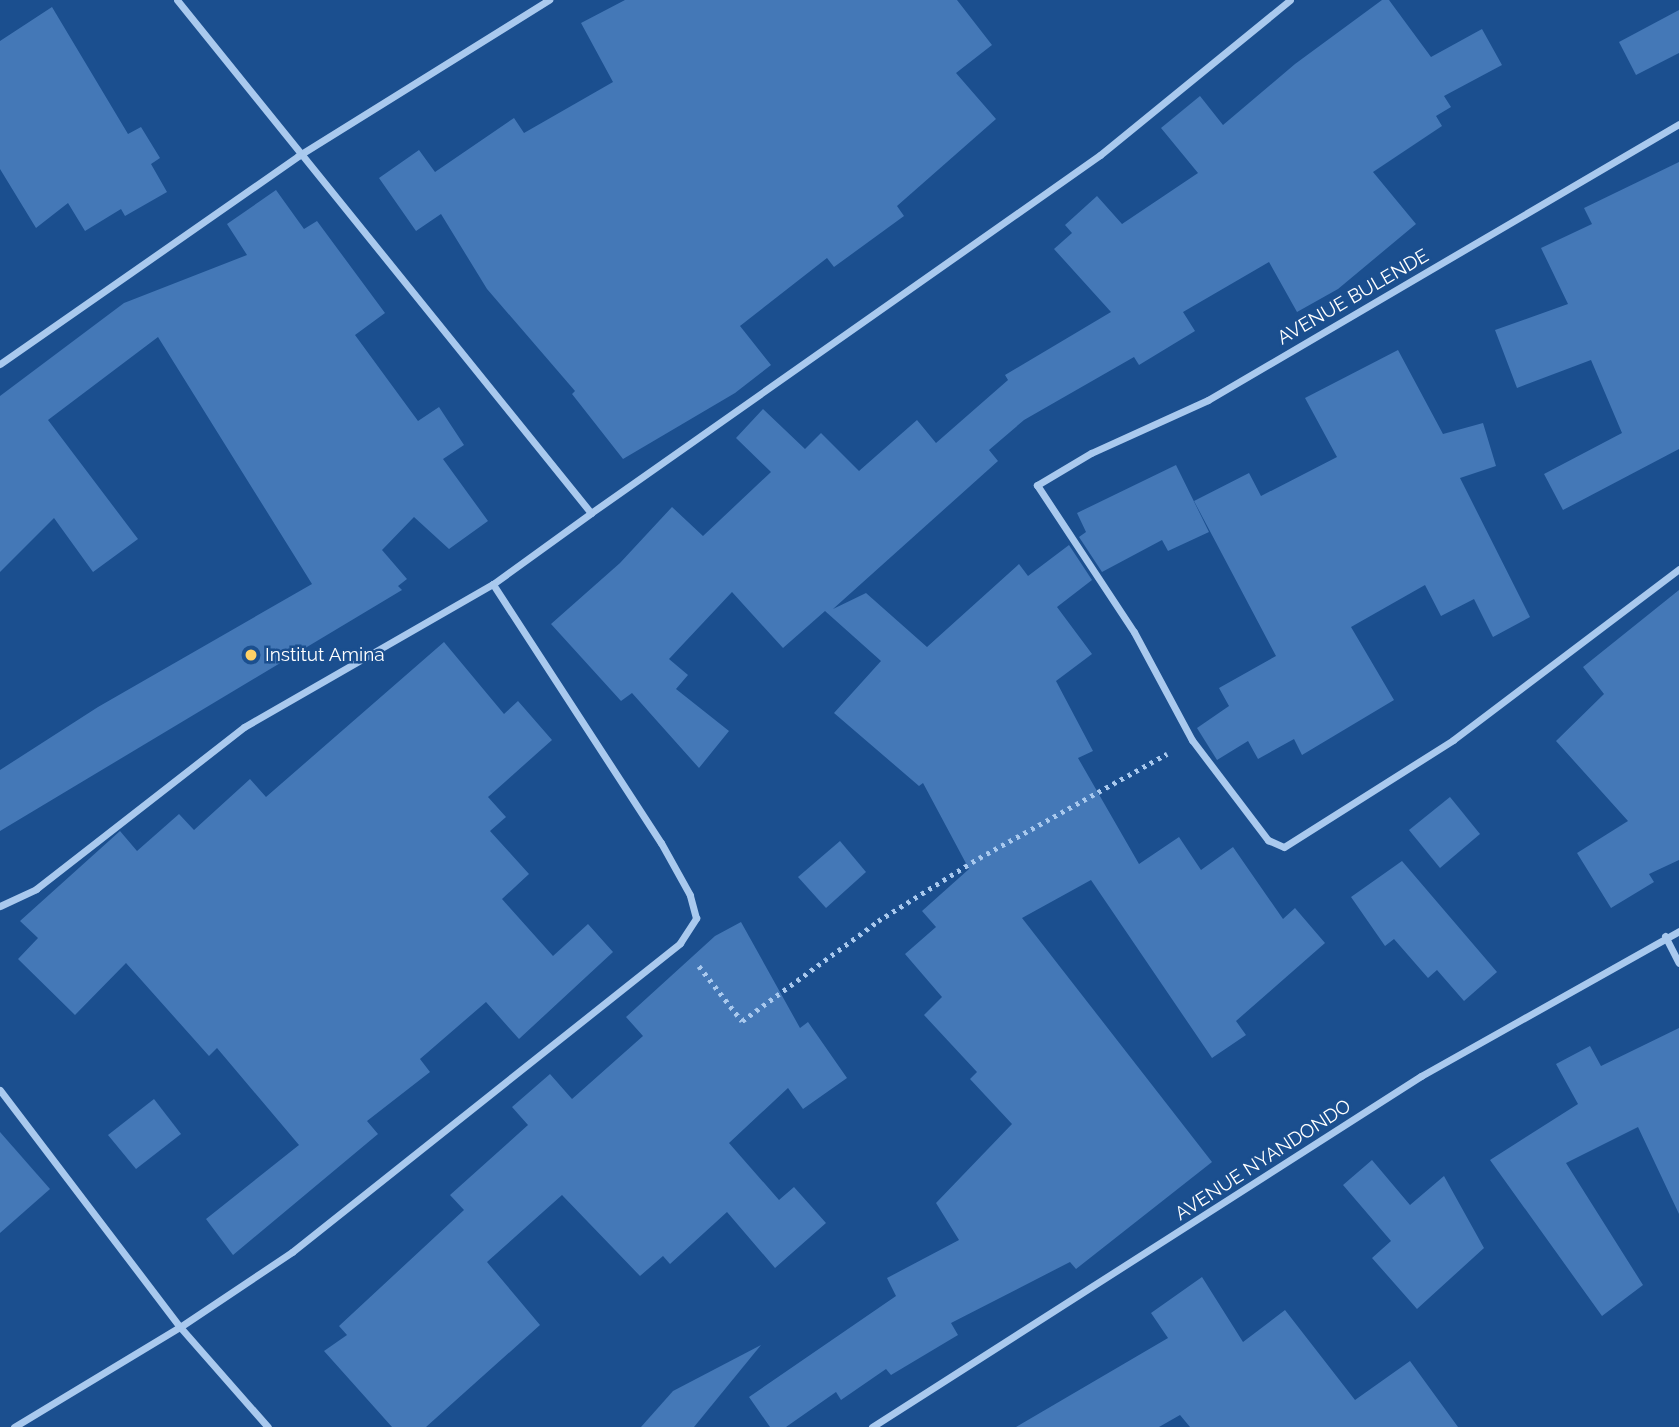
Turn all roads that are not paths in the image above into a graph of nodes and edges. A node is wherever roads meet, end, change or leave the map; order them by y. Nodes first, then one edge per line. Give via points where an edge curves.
1 (177, 0) edge
2 (549, 0) edge
3 (1290, 0) edge
4 (1679, 124) edge
5 (298, 156) junction
6 (0, 364) edge
7 (591, 513) junction
8 (1679, 569) edge
9 (494, 584) junction
10 (0, 906) edge
11 (1679, 931) edge
12 (1665, 936) junction
13 (1679, 963) edge
14 (0, 1090) edge
15 (180, 1327) junction
16 (14, 1427) edge
17 (268, 1427) edge
18 (872, 1427) edge

1 - 5 street
2 - 5 street
3 - 7 street via 1100,155
4 - 8 street, AVENUE BULENDE via 1208,400 1091,453 1037,485 1134,632 1192,740 1268,840 1284,847 1453,740
5 - 6 street
5 - 7 street
7 - 9 street
9 - 10 street via 244,727 36,888
9 - 15 street via 690,895 696,918 680,943 292,1252
11 - 12 street, AVENUE NYANDONDO
12 - 13 street
12 - 18 street, AVENUE NYANDONDO via 1421,1076
14 - 15 street
15 - 16 street
15 - 17 street

